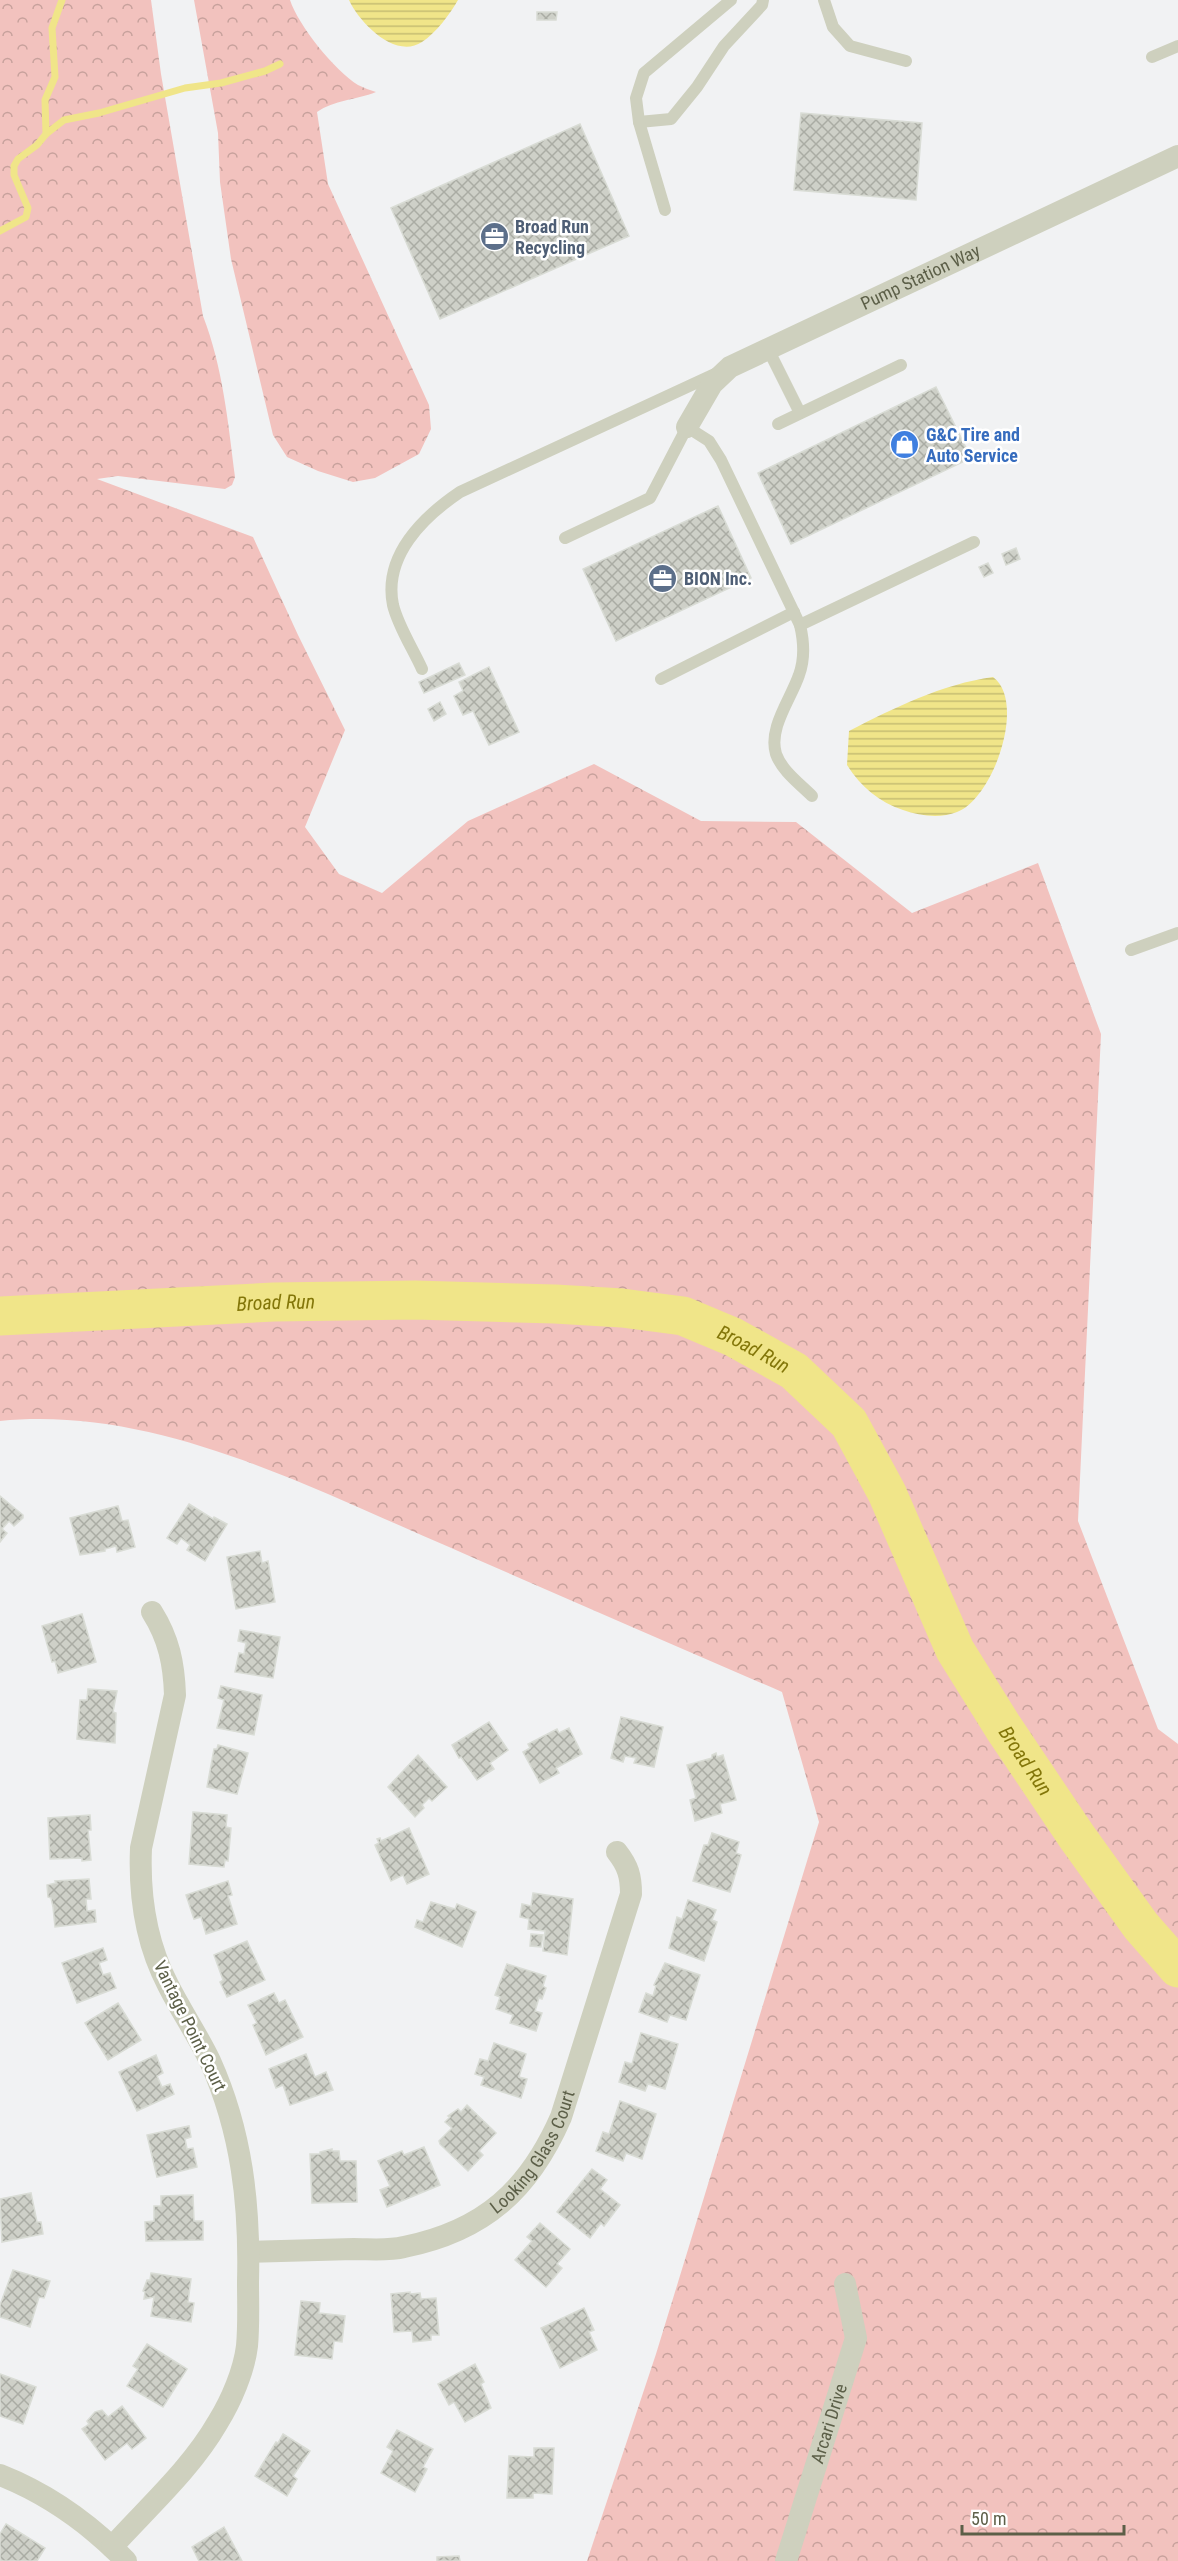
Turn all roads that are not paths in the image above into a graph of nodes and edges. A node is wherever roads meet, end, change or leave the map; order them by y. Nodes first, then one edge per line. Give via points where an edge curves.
1 (731, 0) edge
2 (763, 0) edge
3 (824, 0) edge
4 (1178, 46) edge
5 (1152, 57) dead end
6 (906, 61) dead end
7 (639, 122) junction
8 (1178, 156) edge
9 (665, 210) dead end
10 (768, 349) junction
11 (901, 365) dead end
12 (730, 367) junction
13 (800, 413) junction
14 (778, 424) dead end
15 (687, 427) junction
16 (565, 538) dead end
17 (974, 542) dead end
18 (794, 612) junction
19 (800, 625) junction
20 (422, 669) dead end
21 (661, 679) dead end
22 (812, 796) dead end
23 (1178, 933) edge
24 (1131, 950) dead end
25 (152, 1612) dead end
26 (617, 1852) dead end
27 (249, 2252) junction
28 (845, 2284) dead end
29 (0, 2475) edge
30 (119, 2554) edge
31 (786, 2561) edge

1 - 7 lane via 644,74 636,98
2 - 7 lane via 671,119
3 - 6 lane via 833,27 850,46
4 - 5 lane
7 - 9 lane
8 - 10 street, Pump Station Way
10 - 12 street, Pump Station Way
10 - 13 lane
11 - 13 lane
12 - 15 street, Pump Station Way via 712,384
12 - 20 lane via 460,492 417,527 399,560 392,594
13 - 14 lane
15 - 16 lane via 650,498
15 - 18 lane via 709,441 721,460
17 - 19 lane
18 - 19 lane
18 - 21 lane
19 - 22 lane via 804,654 774,743 784,768
23 - 24 lane
25 - 27 street, Vantage Point Court via 170,1649 175,1695 141,1848 145,1914 153,1950 167,1984 202,2044 231,2113 242,2160
26 - 27 street, Looking Glass Court via 631,1878 632,1894 561,2117 548,2146 509,2197 455,2231 402,2248
27 - 30 street, Vantage Point Court via 247,2348 234,2389 198,2452
28 - 31 street, Arcari Drive via 856,2338
29 - 30 street via 72,2514

